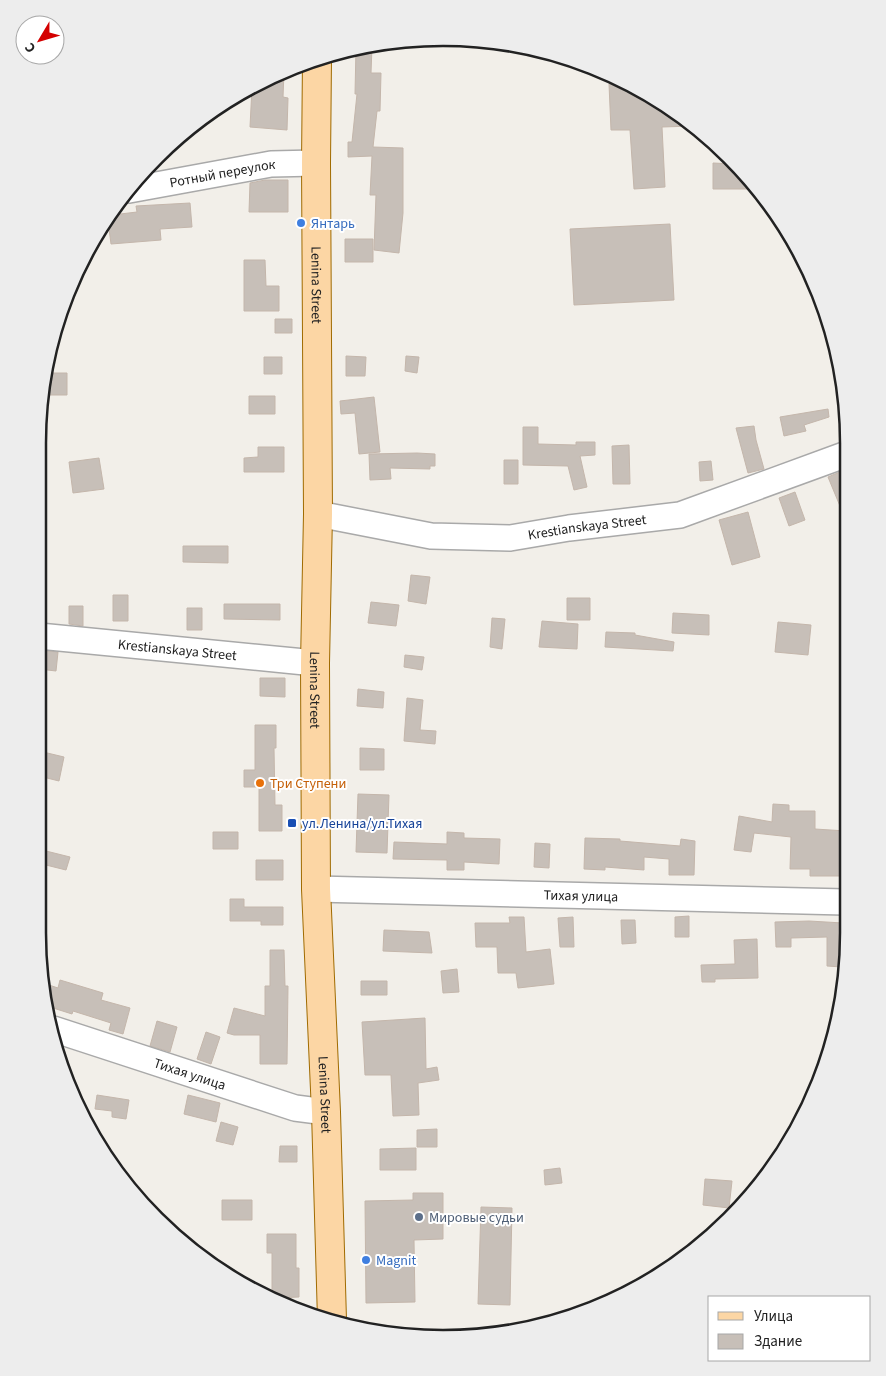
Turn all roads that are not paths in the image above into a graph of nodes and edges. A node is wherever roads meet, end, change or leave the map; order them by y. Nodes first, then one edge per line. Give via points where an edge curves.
1 (317, 66) edge
2 (316, 163) junction
3 (139, 188) edge
4 (840, 457) edge
5 (318, 514) junction
6 (46, 637) edge
7 (315, 663) junction
8 (316, 890) junction
9 (840, 902) edge
10 (59, 1031) edge
11 (326, 1112) junction
12 (332, 1314) edge

1 - 2 main road, Lenina Street
2 - 3 street, Ротный переулок via 271,164
2 - 5 main road, Lenina Street
4 - 5 street, Krestianskaya Street via 680,515 510,538 431,536
5 - 7 main road, Lenina Street
6 - 7 street, Krestianskaya Street
7 - 8 main road, Lenina Street
8 - 9 street, Тихая улица
8 - 11 main road, Lenina Street
10 - 11 street, Тихая улица via 295,1108
11 - 12 main road, Lenina Street

